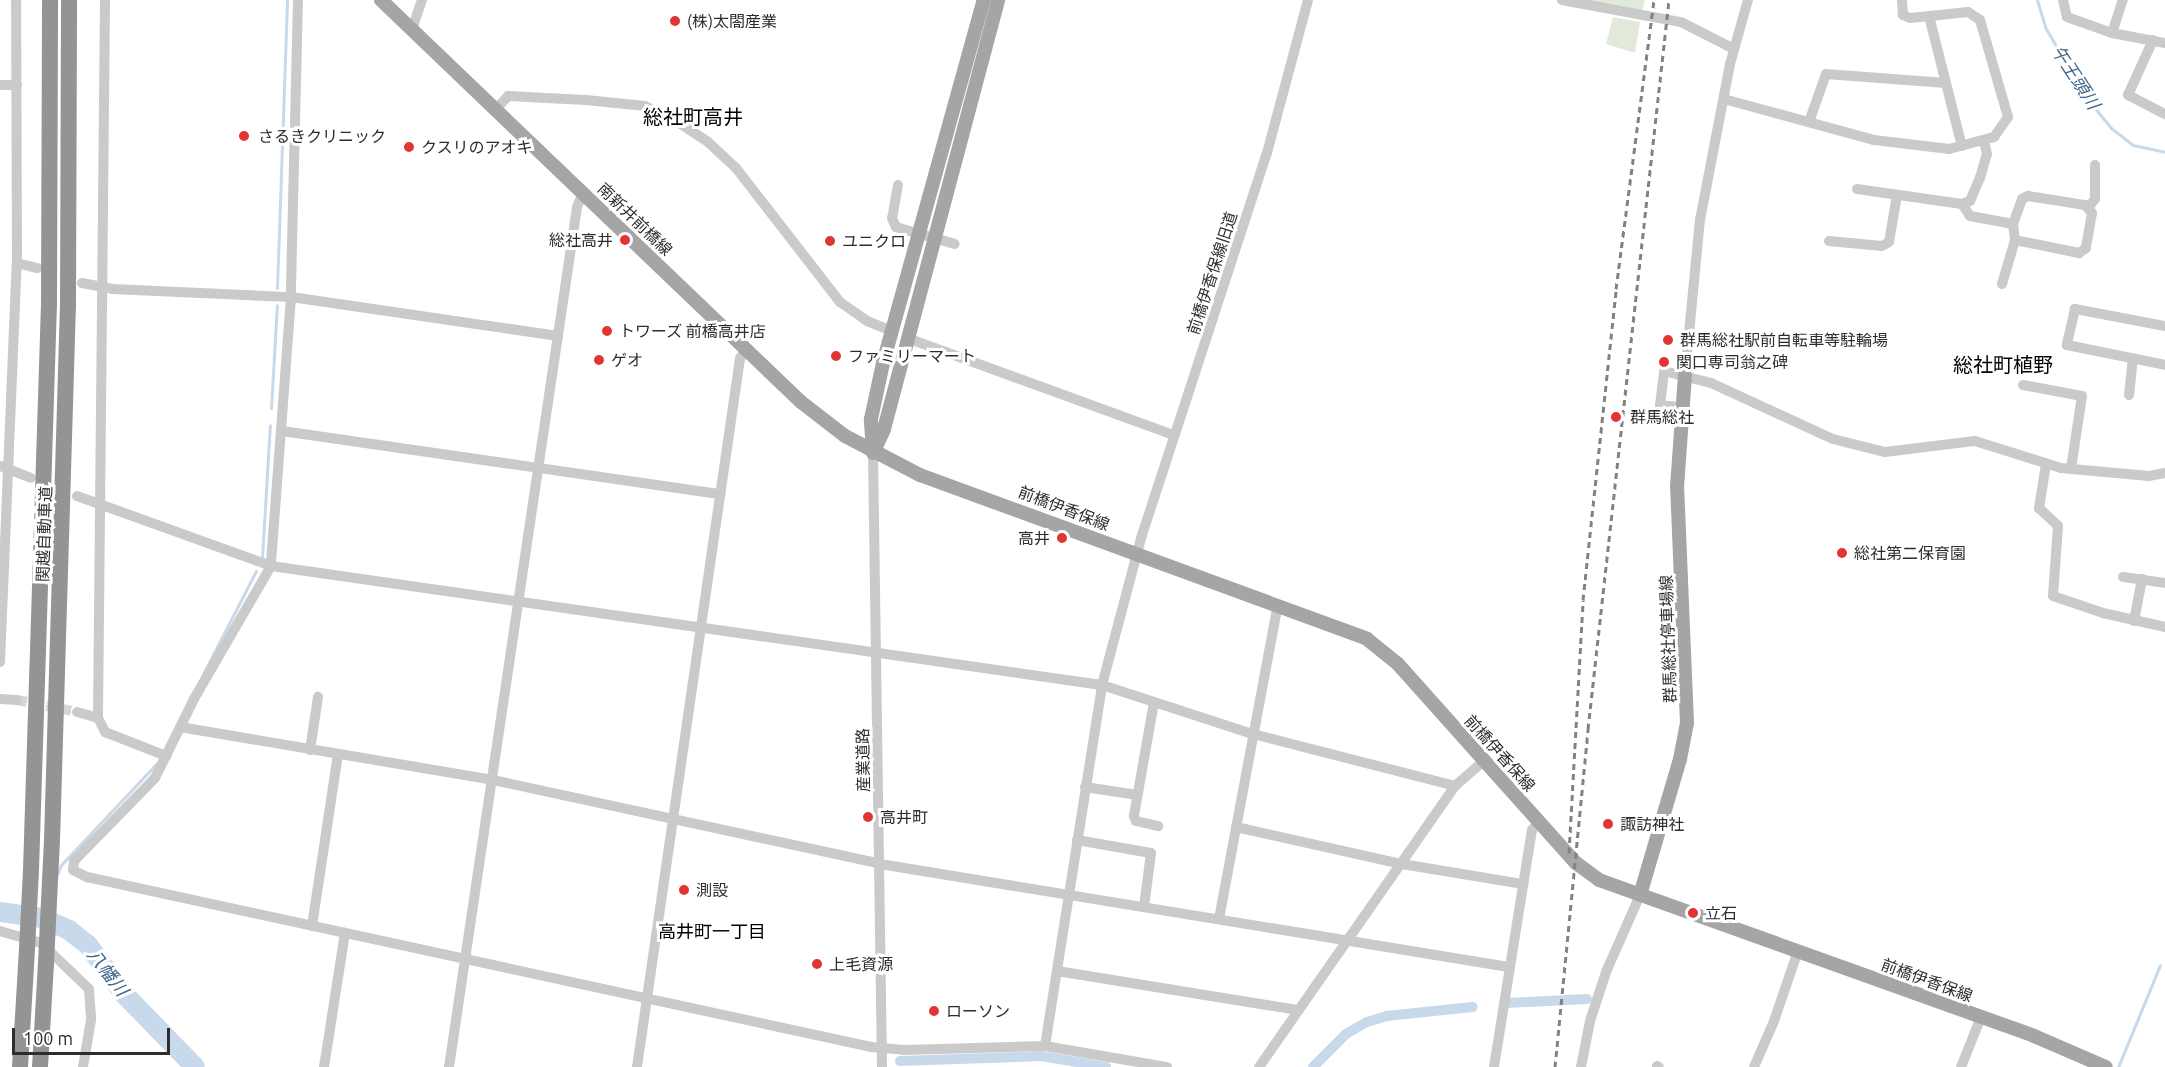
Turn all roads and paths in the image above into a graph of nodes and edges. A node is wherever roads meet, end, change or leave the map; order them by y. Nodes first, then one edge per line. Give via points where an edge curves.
1 (16, 0) edge
2 (50, 0) edge
3 (69, 0) edge
4 (105, 0) edge
5 (298, 0) edge
6 (381, 0) edge
7 (422, 0) edge
8 (984, 0) edge
9 (998, 0) edge
10 (1308, 0) edge
11 (1562, 0) edge
12 (1748, 0) edge
13 (1902, 0) edge
14 (2063, 0) edge
15 (2123, 0) edge
16 (1929, 16) junction
17 (412, 29) junction
18 (2112, 33) junction
19 (2153, 40) junction
20 (2165, 43) edge
21 (1734, 49) junction
22 (1946, 82) junction
23 (0, 85) edge
24 (17, 85) junction
25 (1724, 99) junction
26 (496, 109) junction
27 (2165, 114) edge
28 (1809, 122) junction
29 (1983, 141) junction
30 (1962, 146) junction
31 (2095, 165) dead end
32 (898, 185) dead end
33 (1857, 189) dead end
34 (583, 193) junction
35 (1897, 195) junction
36 (1962, 204) junction
37 (2088, 208) junction
38 (2013, 224) junction
39 (917, 234) junction
40 (933, 238) junction
41 (2015, 240) junction
42 (1829, 241) dead end
43 (955, 244) dead end
44 (17, 263) junction
45 (37, 268) dead end
46 (81, 283) dead end
47 (2001, 284) dead end
48 (104, 288) junction
49 (291, 297) junction
50 (2165, 326) edge
51 (892, 331) junction
52 (558, 336) junction
53 (906, 338) junction
54 (747, 349) junction
55 (2133, 359) junction
56 (2165, 365) edge
57 (1685, 375) junction
58 (2023, 385) dead end
59 (2129, 395) dead end
60 (1681, 407) junction
61 (282, 431) junction
62 (1174, 435) junction
63 (873, 453) junction
64 (2046, 464) junction
65 (5, 468) edge
66 (539, 468) junction
67 (2072, 469) junction
68 (2165, 473) edge
69 (31, 478) dead end
70 (721, 494) junction
71 (77, 496) dead end
72 (100, 505) junction
73 (1136, 553) junction
74 (271, 566) junction
75 (2123, 577) dead end
76 (2142, 579) junction
77 (2165, 583) edge
78 (519, 601) junction
79 (1278, 605) junction
80 (2134, 621) junction
81 (2165, 627) edge
82 (702, 628) junction
83 (876, 652) junction
84 (0, 662) edge
85 (1102, 685) junction
86 (318, 697) dead end
87 (0, 699) edge
88 (17, 700) tunnel mouth
89 (1154, 702) junction
90 (77, 712) tunnel mouth
91 (98, 718) junction
92 (180, 727) junction
93 (1253, 735) junction
94 (310, 750) junction
95 (338, 755) junction
96 (166, 756) junction
97 (1484, 761) junction
98 (493, 780) junction
99 (1455, 786) junction
100 (1085, 787) junction
101 (1137, 795) junction
102 (673, 819) junction
103 (1539, 822) junction
104 (1158, 826) dead end
105 (1236, 827) junction
106 (1077, 840) junction
107 (880, 864) junction
108 (1402, 864) junction
109 (1523, 884) junction
110 (1068, 895) junction
111 (1640, 895) junction
112 (1144, 907) junction
113 (1219, 919) junction
114 (312, 926) junction
115 (0, 931) edge
116 (345, 933) junction
117 (1348, 940) junction
118 (1797, 951) junction
119 (467, 959) junction
120 (1509, 967) junction
121 (1056, 971) junction
122 (647, 999) junction
123 (1299, 1010) junction
124 (1981, 1017) junction
125 (1045, 1046) junction
126 (882, 1049) junction
127 (20, 1067) edge
128 (40, 1067) edge
129 (82, 1067) edge
130 (324, 1067) edge
131 (450, 1067) edge
132 (637, 1067) edge
133 (882, 1067) edge
134 (1167, 1067) edge
135 (1259, 1067) edge
136 (1494, 1067) edge
137 (1581, 1067) edge
138 (1754, 1067) edge
139 (1961, 1067) edge
140 (2106, 1067) edge

1 - 24 street
2 - 127 highway, 関越自動車道, bridge via 48,337 31,870
3 - 128 highway, 関越自動車道, bridge via 68,304 52,840
4 - 48 street
5 - 49 street
6 - 17 main road, 南新井前橋線
7 - 17 street
8 - 39 main road
9 - 40 main road
10 - 62 street, 前橋伊香保線旧道 via 1267,153
11 - 21 street via 1681,22
12 - 21 street
13 - 16 street via 1903,15
14 - 18 street via 2067,17
15 - 18 street
16 - 22 street
16 - 29 street via 1968,12 1980,20 2008,117 2003,128
17 - 26 main road, 南新井前橋線
18 - 19 street
19 - 20 street
19 - 27 street via 2128,95
21 - 25 street
22 - 28 street via 1826,74
22 - 30 street
23 - 24 street
24 - 44 street
25 - 28 street
25 - 57 street via 1697,244
26 - 34 main road, 南新井前橋線
26 - 51 street via 512,96 627,104 659,111 700,135 736,168 840,302 867,321
28 - 30 street via 1874,140 1949,149
29 - 30 street
29 - 36 street via 1987,154 1980,178 1970,201
31 - 37 street via 2095,199
32 - 39 street via 892,223
33 - 35 street
34 - 52 street via 577,207
34 - 54 main road, 南新井前橋線
35 - 36 street
35 - 42 street via 1889,242 1881,246
36 - 38 street via 1970,216
37 - 38 street via 2028,195 2022,200
37 - 41 street via 2092,213 2086,248 2079,253
38 - 41 street
39 - 40 street
39 - 51 main road
40 - 43 street
40 - 53 main road
41 - 47 street
44 - 45 street
44 - 65 street
46 - 48 street
48 - 49 street
48 - 72 street
49 - 52 street
49 - 61 street
50 - 55 street via 2073,310 2067,345
51 - 63 main road via 871,419
52 - 66 street
53 - 62 street
53 - 63 main road via 884,429
54 - 63 main road, 南新井前橋線 via 814,413
54 - 70 street via 740,358
55 - 56 street
55 - 59 street
57 - 60 main road, 群馬総社停車場線
57 - 60 street via 1664,371 1660,405
57 - 64 street via 1711,382 1833,439 1868,449 1904,453 1975,441
58 - 67 street via 2082,396
60 - 111 main road, 群馬総社停車場線 via 1677,487 1687,723
61 - 66 street
61 - 74 street
62 - 73 street, 前橋伊香保線旧道
63 - 73 main road, 前橋伊香保線 via 920,475
63 - 83 street, 産業道路
64 - 67 street
64 - 80 street via 2039,508 2058,526 2053,596
65 - 69 street
65 - 84 street
66 - 70 street
66 - 78 street
67 - 68 street via 2150,476
70 - 82 street
71 - 72 street
72 - 74 street
72 - 91 street
73 - 79 main road, 前橋伊香保線
73 - 85 street, 前橋伊香保線旧道
74 - 78 street
74 - 92 street
75 - 76 street
76 - 77 street
76 - 80 street
78 - 82 street
78 - 98 street
79 - 93 street
79 - 97 main road, 前橋伊香保線 via 1356,633 1375,644
80 - 81 street
82 - 83 street
82 - 102 street
83 - 85 street
83 - 107 street, 産業道路
85 - 89 street
85 - 100 street, 前橋伊香保線旧道
86 - 94 street
87 - 88 street
89 - 93 street
89 - 101 street
90 - 91 street
91 - 96 street via 105,732
92 - 94 street
92 - 96 street
93 - 99 street
93 - 105 street
94 - 95 street
95 - 98 street
95 - 114 street
96 - 114 street via 155,778 74,861 76,873
97 - 99 street
97 - 103 main road, 前橋伊香保線
98 - 102 street
98 - 119 street
99 - 108 street
100 - 101 street
100 - 106 street, 前橋伊香保線旧道
101 - 104 street via 1136,821
102 - 107 street
102 - 122 street
103 - 109 street via 1532,830
103 - 111 main road, 前橋伊香保線 via 1591,876
105 - 108 street
105 - 113 street
106 - 110 street, 前橋伊香保線旧道
106 - 112 street via 1151,854
107 - 110 street
107 - 126 street, 産業道路
108 - 109 street
108 - 117 street
109 - 120 street
110 - 112 street
110 - 121 street, 前橋伊香保線旧道
111 - 118 main road, 前橋伊香保線
111 - 137 street via 1600,992
112 - 113 street
113 - 117 street
114 - 116 street
115 - 129 street via 41,943 89,989 91,1020
116 - 119 street
116 - 130 street
117 - 120 street
117 - 123 street
118 - 124 main road, 前橋伊香保線
118 - 138 street
119 - 122 street
119 - 131 street
120 - 136 street
121 - 123 street
121 - 125 street, 前橋伊香保線旧道
122 - 126 street
122 - 132 street
123 - 135 street
124 - 139 street
124 - 140 main road, 前橋伊香保線
125 - 126 street
125 - 134 street
126 - 133 street, 産業道路

